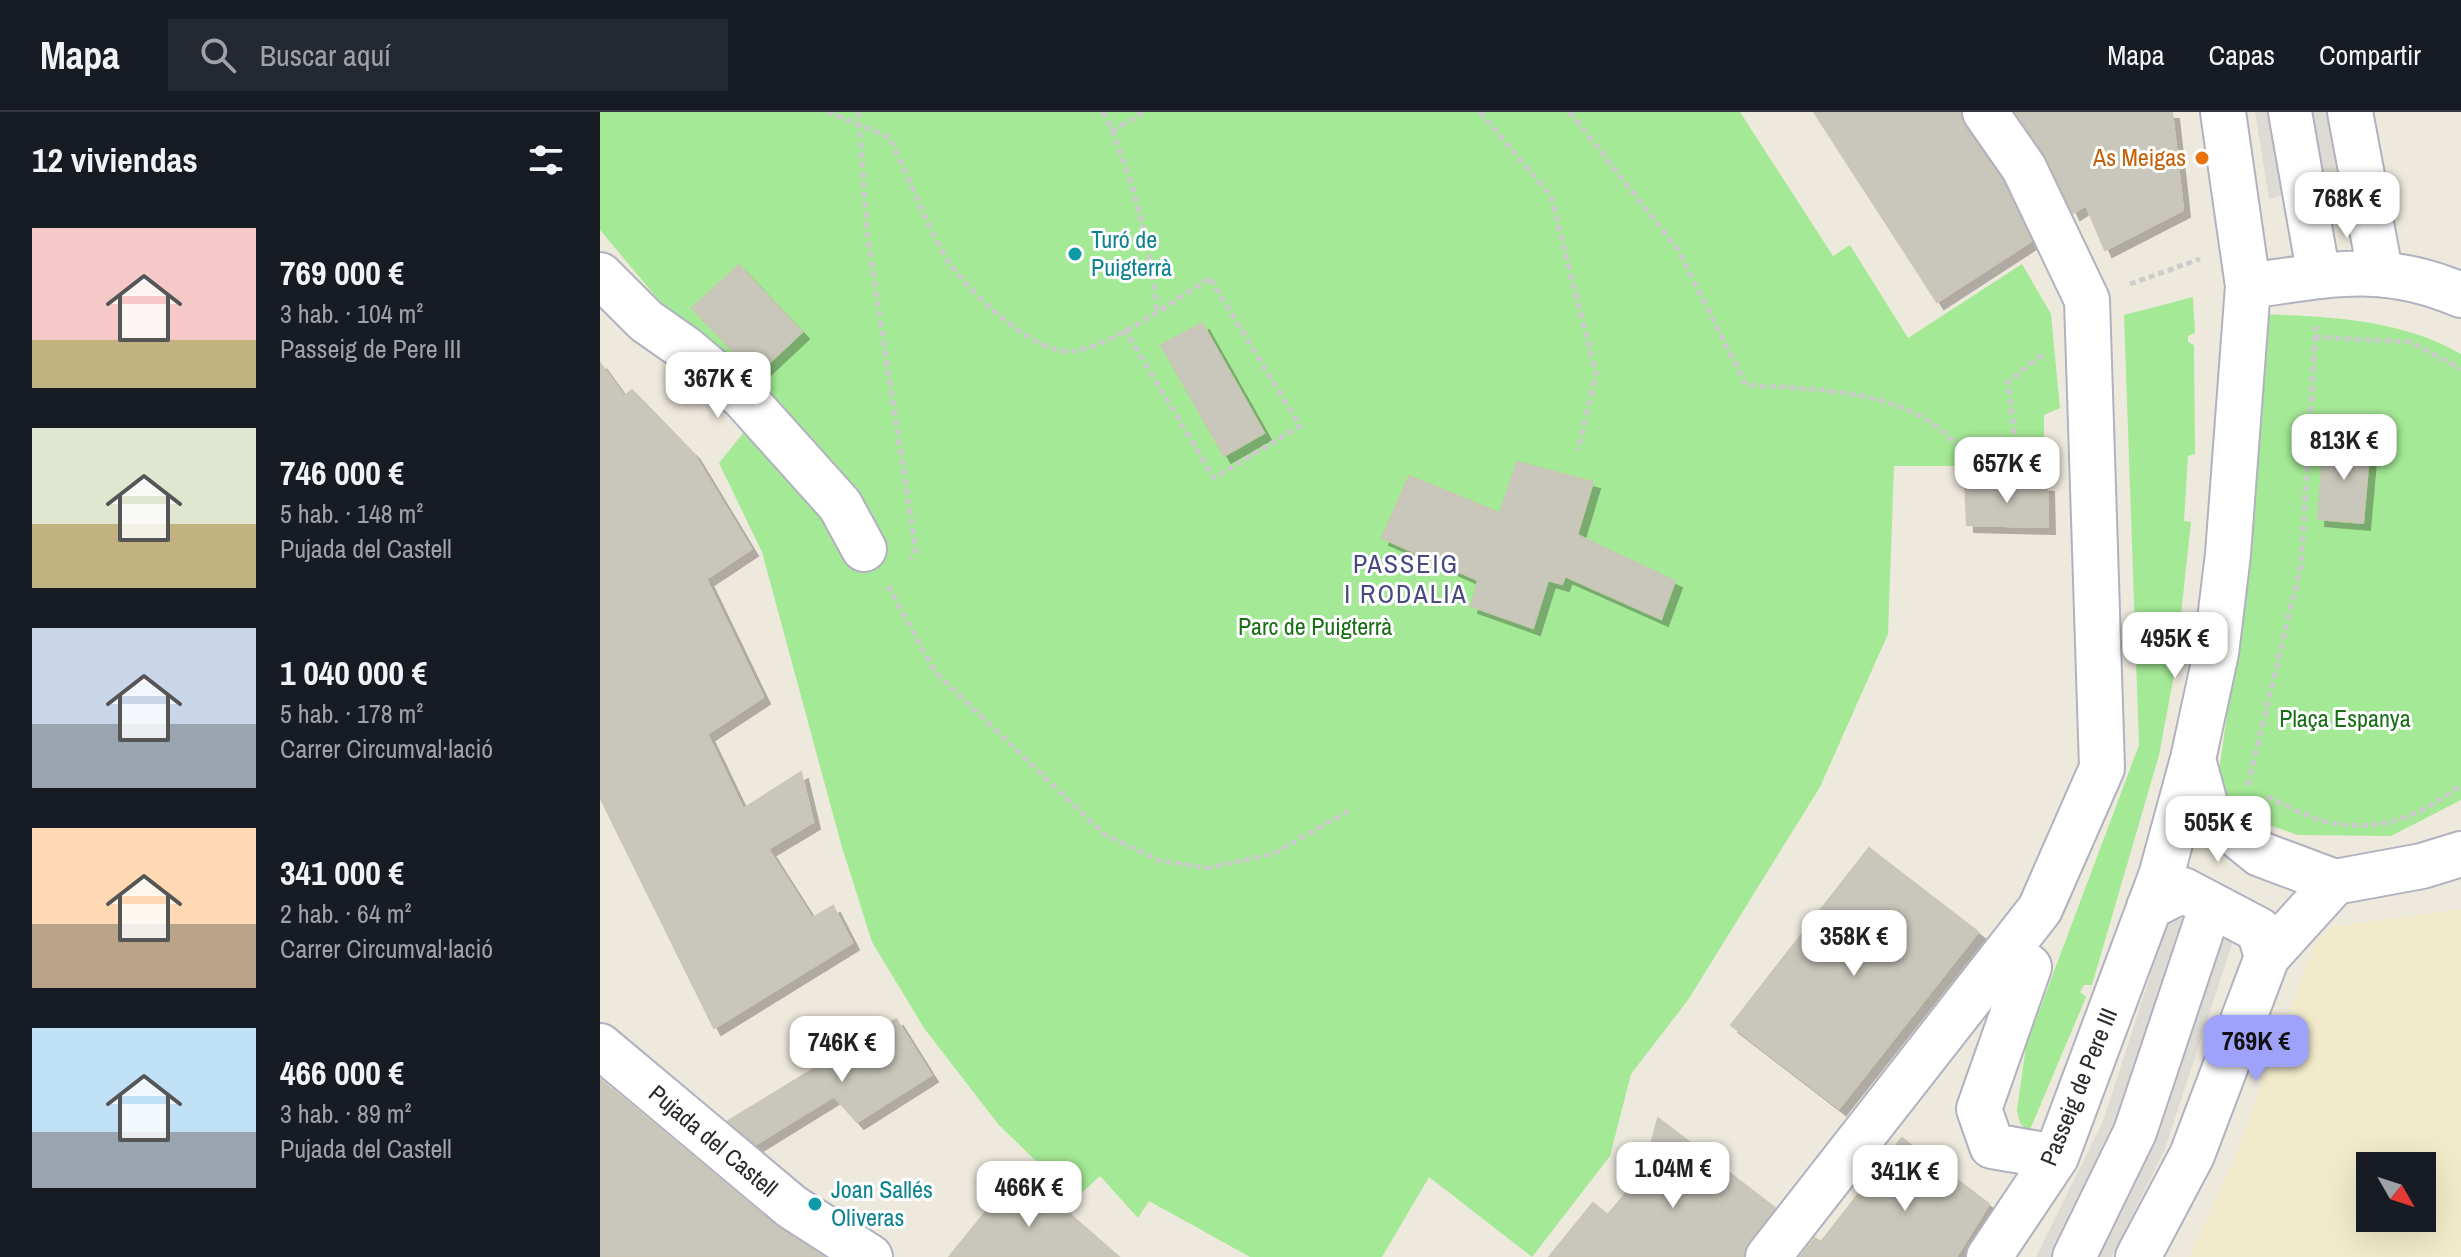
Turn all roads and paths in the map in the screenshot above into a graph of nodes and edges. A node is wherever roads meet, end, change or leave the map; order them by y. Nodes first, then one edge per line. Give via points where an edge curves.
1 (828, 112) edge
2 (858, 112) edge
3 (1103, 112) edge
4 (1144, 112) edge
5 (1480, 112) edge
6 (1570, 112) edge
7 (1985, 112) edge
8 (2223, 112) edge
9 (2290, 112) edge
10 (2350, 112) edge
11 (858, 127) junction
12 (1112, 131) junction
13 (2242, 244) junction
14 (2380, 271) junction
15 (600, 275) edge
16 (2319, 277) junction
17 (2248, 286) junction
18 (2461, 295) edge
19 (2087, 310) junction
20 (1157, 311) junction
21 (1125, 330) junction
22 (2461, 369) edge
23 (1578, 450) dead end
24 (864, 549) joint
25 (907, 564) dead end
26 (899, 578) dead end
27 (891, 591) junction
28 (2193, 759) junction
29 (2461, 785) edge
30 (2247, 789) dead end
31 (2261, 795) dead end
32 (1348, 811) dead end
33 (2461, 854) edge
34 (2335, 882) junction
35 (2149, 907) junction
36 (2204, 926) dead end
37 (2008, 950) junction
38 (2267, 957) junction
39 (600, 1046) edge
40 (2056, 1157) junction
41 (870, 1257) edge
42 (1768, 1257) edge
43 (1989, 1257) edge
44 (2074, 1257) edge
45 (2138, 1257) edge

1 - 11 path
2 - 11 path
3 - 12 path
4 - 12 path
5 - 23 path via 1551,196 1596,374
6 - 19 path via 1678,250 1746,385 1891,401 1948,433 1963,451 2015,441 2008,382
7 - 19 street via 2024,168
8 - 13 street
9 - 16 street
10 - 14 street
11 - 21 path via 889,137 947,260 1026,339 1074,352
11 - 25 path via 868,241 916,551
12 - 20 path via 1150,249
13 - 17 street
13 - 19 path
14 - 16 street
14 - 18 street
15 - 24 street via 646,321 744,398 840,505
16 - 17 street
17 - 28 street via 2226,568 2216,653
19 - 37 street via 2102,768 2040,909
20 - 21 path
20 - 21 path via 1210,278 1300,426 1214,478
22 - 30 path via 2410,342 2315,337 2301,565
24 - 27 path
26 - 27 path
27 - 32 path via 935,672 1105,835 1161,861 1207,868 1273,854
28 - 34 street via 2207,811 2260,854
28 - 35 street, Passeig de Pere III
29 - 31 path via 2428,810 2387,823 2331,823
33 - 34 street
34 - 38 street
35 - 38 street via 2183,890 2259,930
35 - 40 street, Passeig de Pere III
36 - 44 street via 2135,1132
37 - 40 street via 2029,967 1979,1109 1992,1146
37 - 42 street
38 - 45 street via 2192,1155
39 - 41 street, Pujada del Castell via 792,1207
40 - 43 street, Passeig de Pere III

